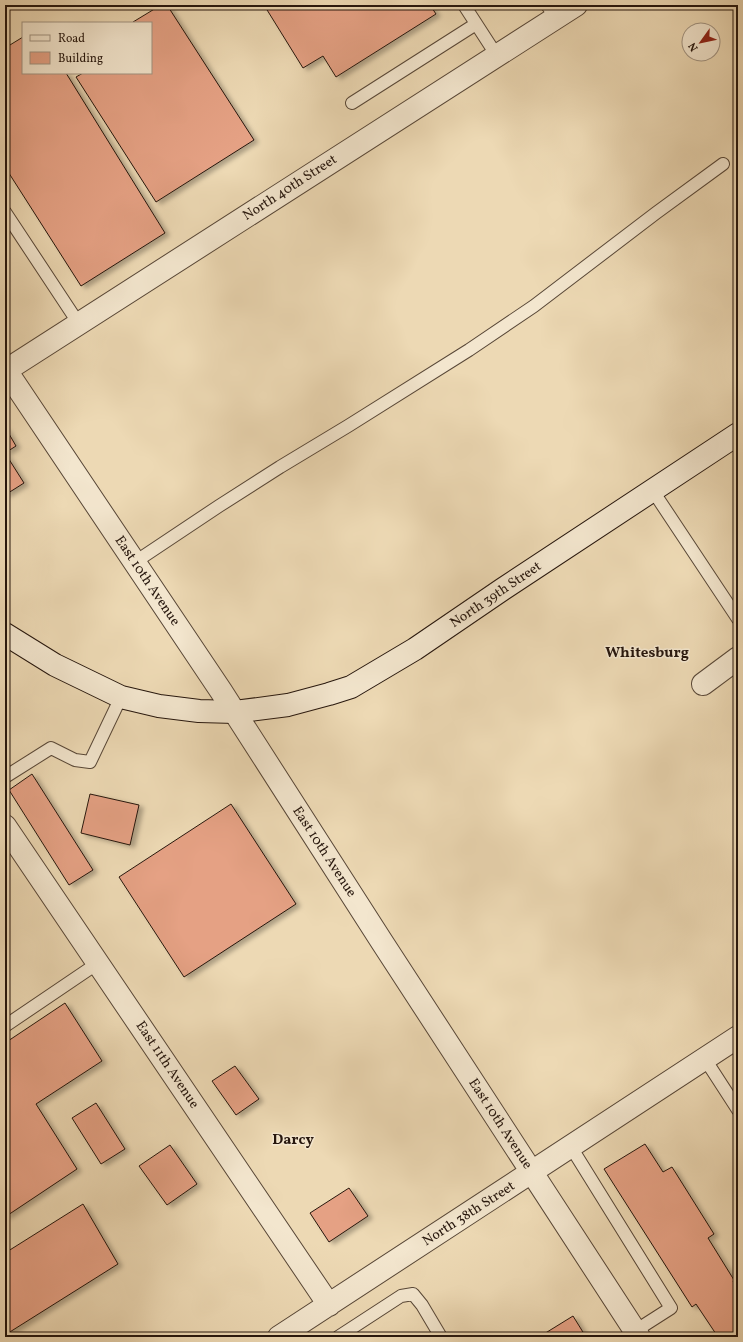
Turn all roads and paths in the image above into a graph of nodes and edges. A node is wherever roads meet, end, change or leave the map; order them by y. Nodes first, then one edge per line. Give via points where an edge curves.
1 (464, 5) edge
2 (576, 5) edge
3 (551, 12) edge
4 (476, 24) junction
5 (497, 56) junction
6 (352, 103) dead end
7 (723, 164) dead end
8 (5, 212) edge
9 (79, 324) junction
10 (5, 370) edge
11 (738, 434) edge
12 (653, 491) junction
13 (135, 562) junction
14 (738, 619) edge
15 (5, 634) edge
16 (738, 658) edge
17 (703, 684) dead end
18 (121, 697) junction
19 (235, 712) junction
20 (5, 777) edge
21 (5, 826) edge
22 (98, 963) junction
23 (5, 1026) edge
24 (738, 1037) edge
25 (705, 1059) junction
26 (738, 1110) edge
27 (571, 1147) junction
28 (532, 1172) junction
29 (329, 1305) junction
30 (637, 1334) edge
31 (279, 1337) edge
32 (338, 1337) edge
33 (441, 1337) edge

1 - 4 lane
2 - 3 street, North 40th Street
3 - 5 street, North 40th Street
4 - 5 lane
4 - 6 lane
5 - 9 street, North 40th Street
7 - 13 lane via 534,306 469,350 280,467
8 - 9 lane
9 - 10 street, North 40th Street
10 - 13 street, East 10th Avenue
11 - 12 street, North 39th Street
12 - 14 lane
12 - 19 street, North 39th Street via 415,649 351,687 288,705
13 - 19 street, East 10th Avenue
15 - 18 street via 55,666
16 - 17 street
18 - 19 street via 159,706
18 - 20 lane via 90,762 75,760 51,748
19 - 28 street, East 10th Avenue
21 - 22 street, East 11th Avenue
22 - 23 lane
22 - 29 street, East 11th Avenue
24 - 25 street, North 38th Street
25 - 26 lane
25 - 27 street, North 38th Street
27 - 28 street, North 38th Street
27 - 30 lane via 671,1308
28 - 29 street, North 38th Street
28 - 30 street, East 10th Avenue
29 - 31 street, North 38th Street
32 - 33 lane via 401,1296 413,1294

